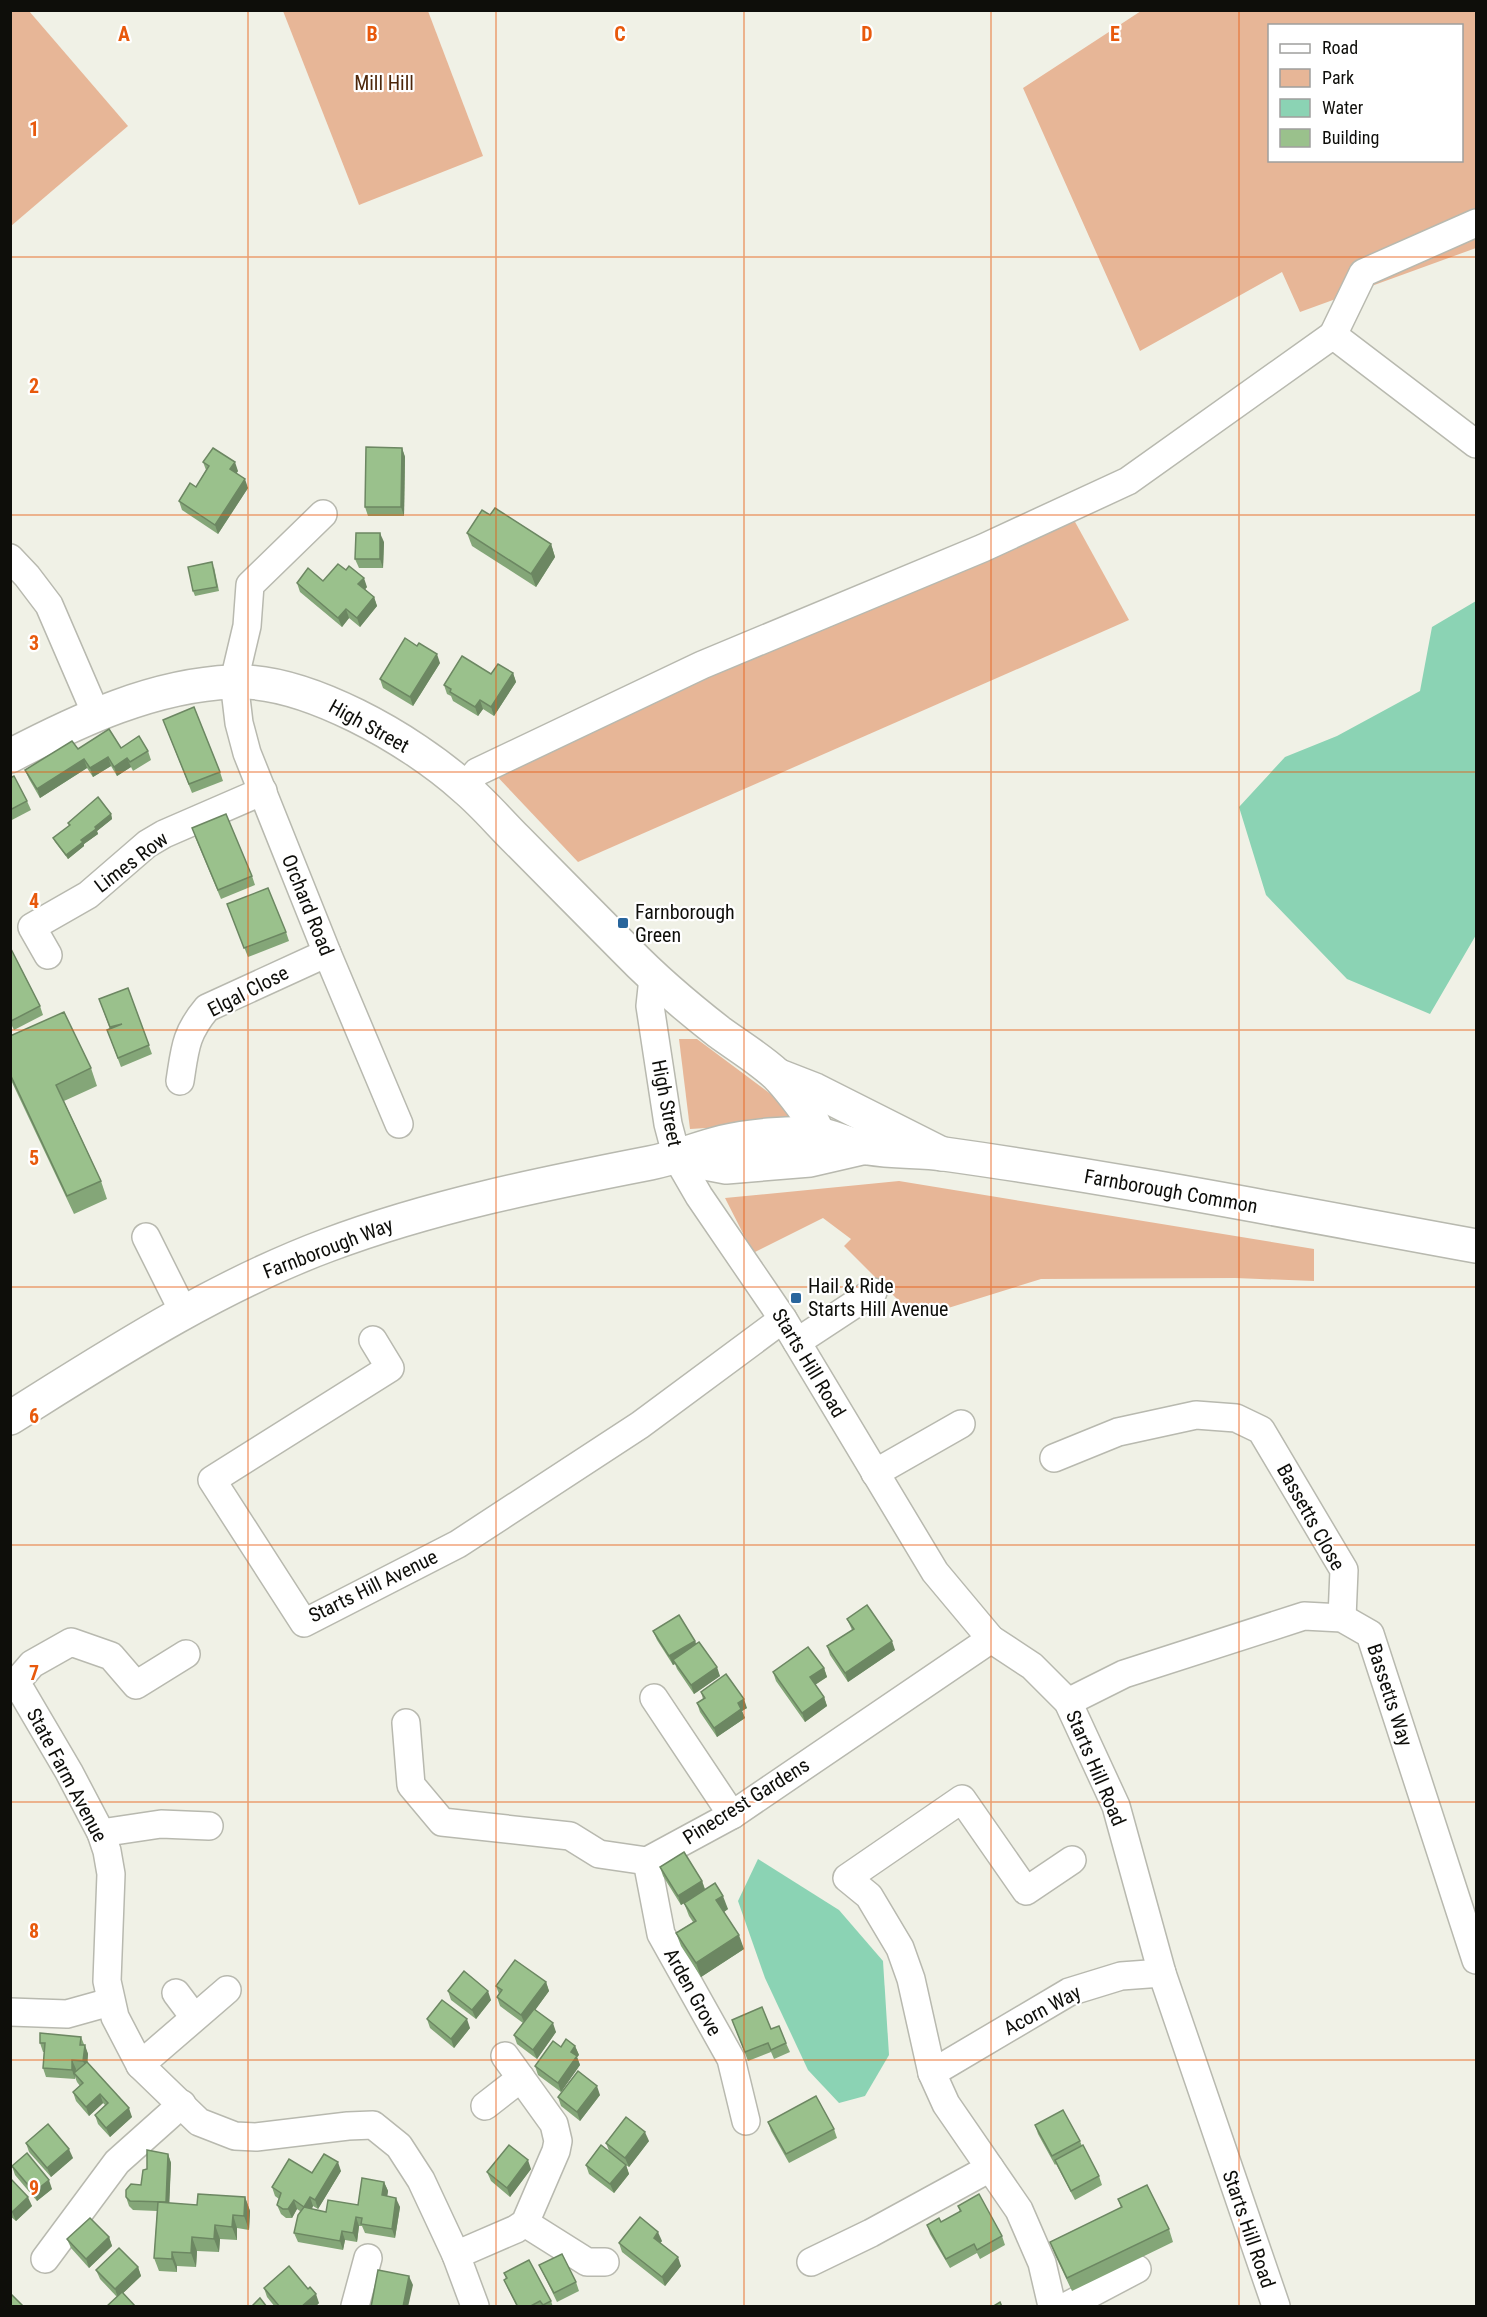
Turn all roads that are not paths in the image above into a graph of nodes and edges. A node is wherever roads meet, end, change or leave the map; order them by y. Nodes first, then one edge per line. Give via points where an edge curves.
1 (1476, 223) edge
2 (1334, 335) junction
3 (1476, 444) edge
4 (323, 514) dead end
5 (10, 558) edge
6 (234, 681) junction
7 (96, 714) junction
8 (10, 756) edge
9 (465, 787) junction
10 (263, 791) junction
11 (327, 953) junction
12 (48, 955) dead end
13 (653, 978) junction
14 (777, 1076) junction
15 (180, 1081) dead end
16 (399, 1124) dead end
17 (840, 1145) junction
18 (942, 1154) junction
19 (677, 1158) junction
20 (146, 1237) dead end
21 (1476, 1246) edge
22 (873, 1292) dead end
23 (184, 1312) junction
24 (790, 1330) junction
25 (373, 1340) dead end
26 (10, 1418) edge
27 (961, 1424) dead end
28 (1054, 1458) dead end
29 (875, 1473) junction
30 (1342, 1618) junction
31 (991, 1639) junction
32 (186, 1654) dead end
33 (15, 1688) edge
34 (654, 1698) dead end
35 (1068, 1702) junction
36 (406, 1723) dead end
37 (732, 1815) junction
38 (209, 1826) dead end
39 (101, 1833) junction
40 (1072, 1860) dead end
41 (646, 1861) junction
42 (1476, 1960) edge
43 (1162, 1973) junction
44 (227, 1990) dead end
45 (176, 1993) dead end
46 (110, 2002) junction
47 (10, 2012) edge
48 (194, 2017) junction
49 (505, 2056) dead end
50 (140, 2065) junction
51 (932, 2073) junction
52 (521, 2078) junction
53 (182, 2104) junction
54 (485, 2106) dead end
55 (746, 2121) dead end
56 (990, 2169) junction
57 (525, 2223) junction
58 (456, 2255) junction
59 (368, 2258) dead end
60 (45, 2259) dead end
61 (605, 2262) dead end
62 (811, 2262) dead end
63 (1137, 2269) dead end
64 (355, 2307) edge
65 (475, 2307) edge
66 (1052, 2307) edge
67 (1067, 2307) edge
68 (1276, 2307) edge

1 - 2 street via 1363,273
2 - 3 street
2 - 9 street via 1128,482 983,548 702,665 477,772
4 - 6 street via 250,585 247,626
5 - 7 street via 49,605
6 - 7 main road, High Street via 198,685
6 - 9 main road, High Street via 280,687 321,699 400,741
6 - 10 street, Orchard Road via 239,723
7 - 8 main road, High Street
9 - 13 main road, High Street
10 - 11 street, Orchard Road
10 - 12 street, Limes Row via 147,844 88,895 32,927
11 - 15 street, Elgal Close via 207,1008 194,1024 187,1042
11 - 16 street, Orchard Road
13 - 14 main road, High Street
13 - 19 street, High Street via 650,1006
14 - 17 main road, High Street
14 - 18 main road, High Street via 815,1090
17 - 18 main road, Farnborough Common
17 - 19 main road, Farnborough Common via 767,1136 724,1142
18 - 21 main road, Farnborough Common
19 - 23 main road, Farnborough Way via 486,1198 360,1234 262,1273
19 - 24 street, Starts Hill Road
20 - 23 street
22 - 24 street
23 - 26 main road, Farnborough Way
24 - 25 street, Starts Hill Avenue via 458,1544 304,1623 212,1480 390,1368
24 - 29 street, Starts Hill Road
27 - 29 street
28 - 30 street, Bassetts Close via 1118,1432 1196,1415 1236,1418 1261,1430 1344,1570
29 - 31 street, Starts Hill Road via 935,1572
30 - 35 street, Bassetts Way via 1304,1616 1124,1674
30 - 42 street, Bassetts Way via 1370,1634
31 - 35 street, Starts Hill Road via 1032,1666
31 - 37 street, Pinecrest Gardens
32 - 33 street via 136,1685 111,1656 71,1642 32,1664
33 - 39 street, State Farm Avenue via 69,1772
34 - 37 street
35 - 43 street, Starts Hill Road via 1116,1806
36 - 41 street via 411,1785 442,1822 570,1836 599,1854
37 - 41 street, Pinecrest Gardens
38 - 39 street via 161,1824
39 - 46 street, State Farm Avenue via 111,1874 107,1981
40 - 51 street via 1026,1891 962,1798 847,1878 869,1896 900,1948
41 - 55 street, Arden Grove via 661,1934 730,2059
43 - 51 street, Acorn Way via 1121,1976 1069,1992
43 - 68 street, Starts Hill Road
44 - 48 street
45 - 48 street
46 - 47 street via 67,2014
46 - 50 street, State Farm Avenue
48 - 50 street
49 - 52 street
50 - 53 street, State Farm Avenue
51 - 56 street via 946,2104
52 - 54 street
52 - 57 street via 554,2124 558,2140
53 - 58 street, State Farm Avenue via 199,2122 235,2136 373,2126 409,2159
53 - 60 street via 117,2162
56 - 62 street
56 - 66 street via 1019,2210 1042,2263
57 - 58 street
57 - 61 street via 587,2262
58 - 65 street, State Farm Avenue
59 - 64 street
63 - 67 street

